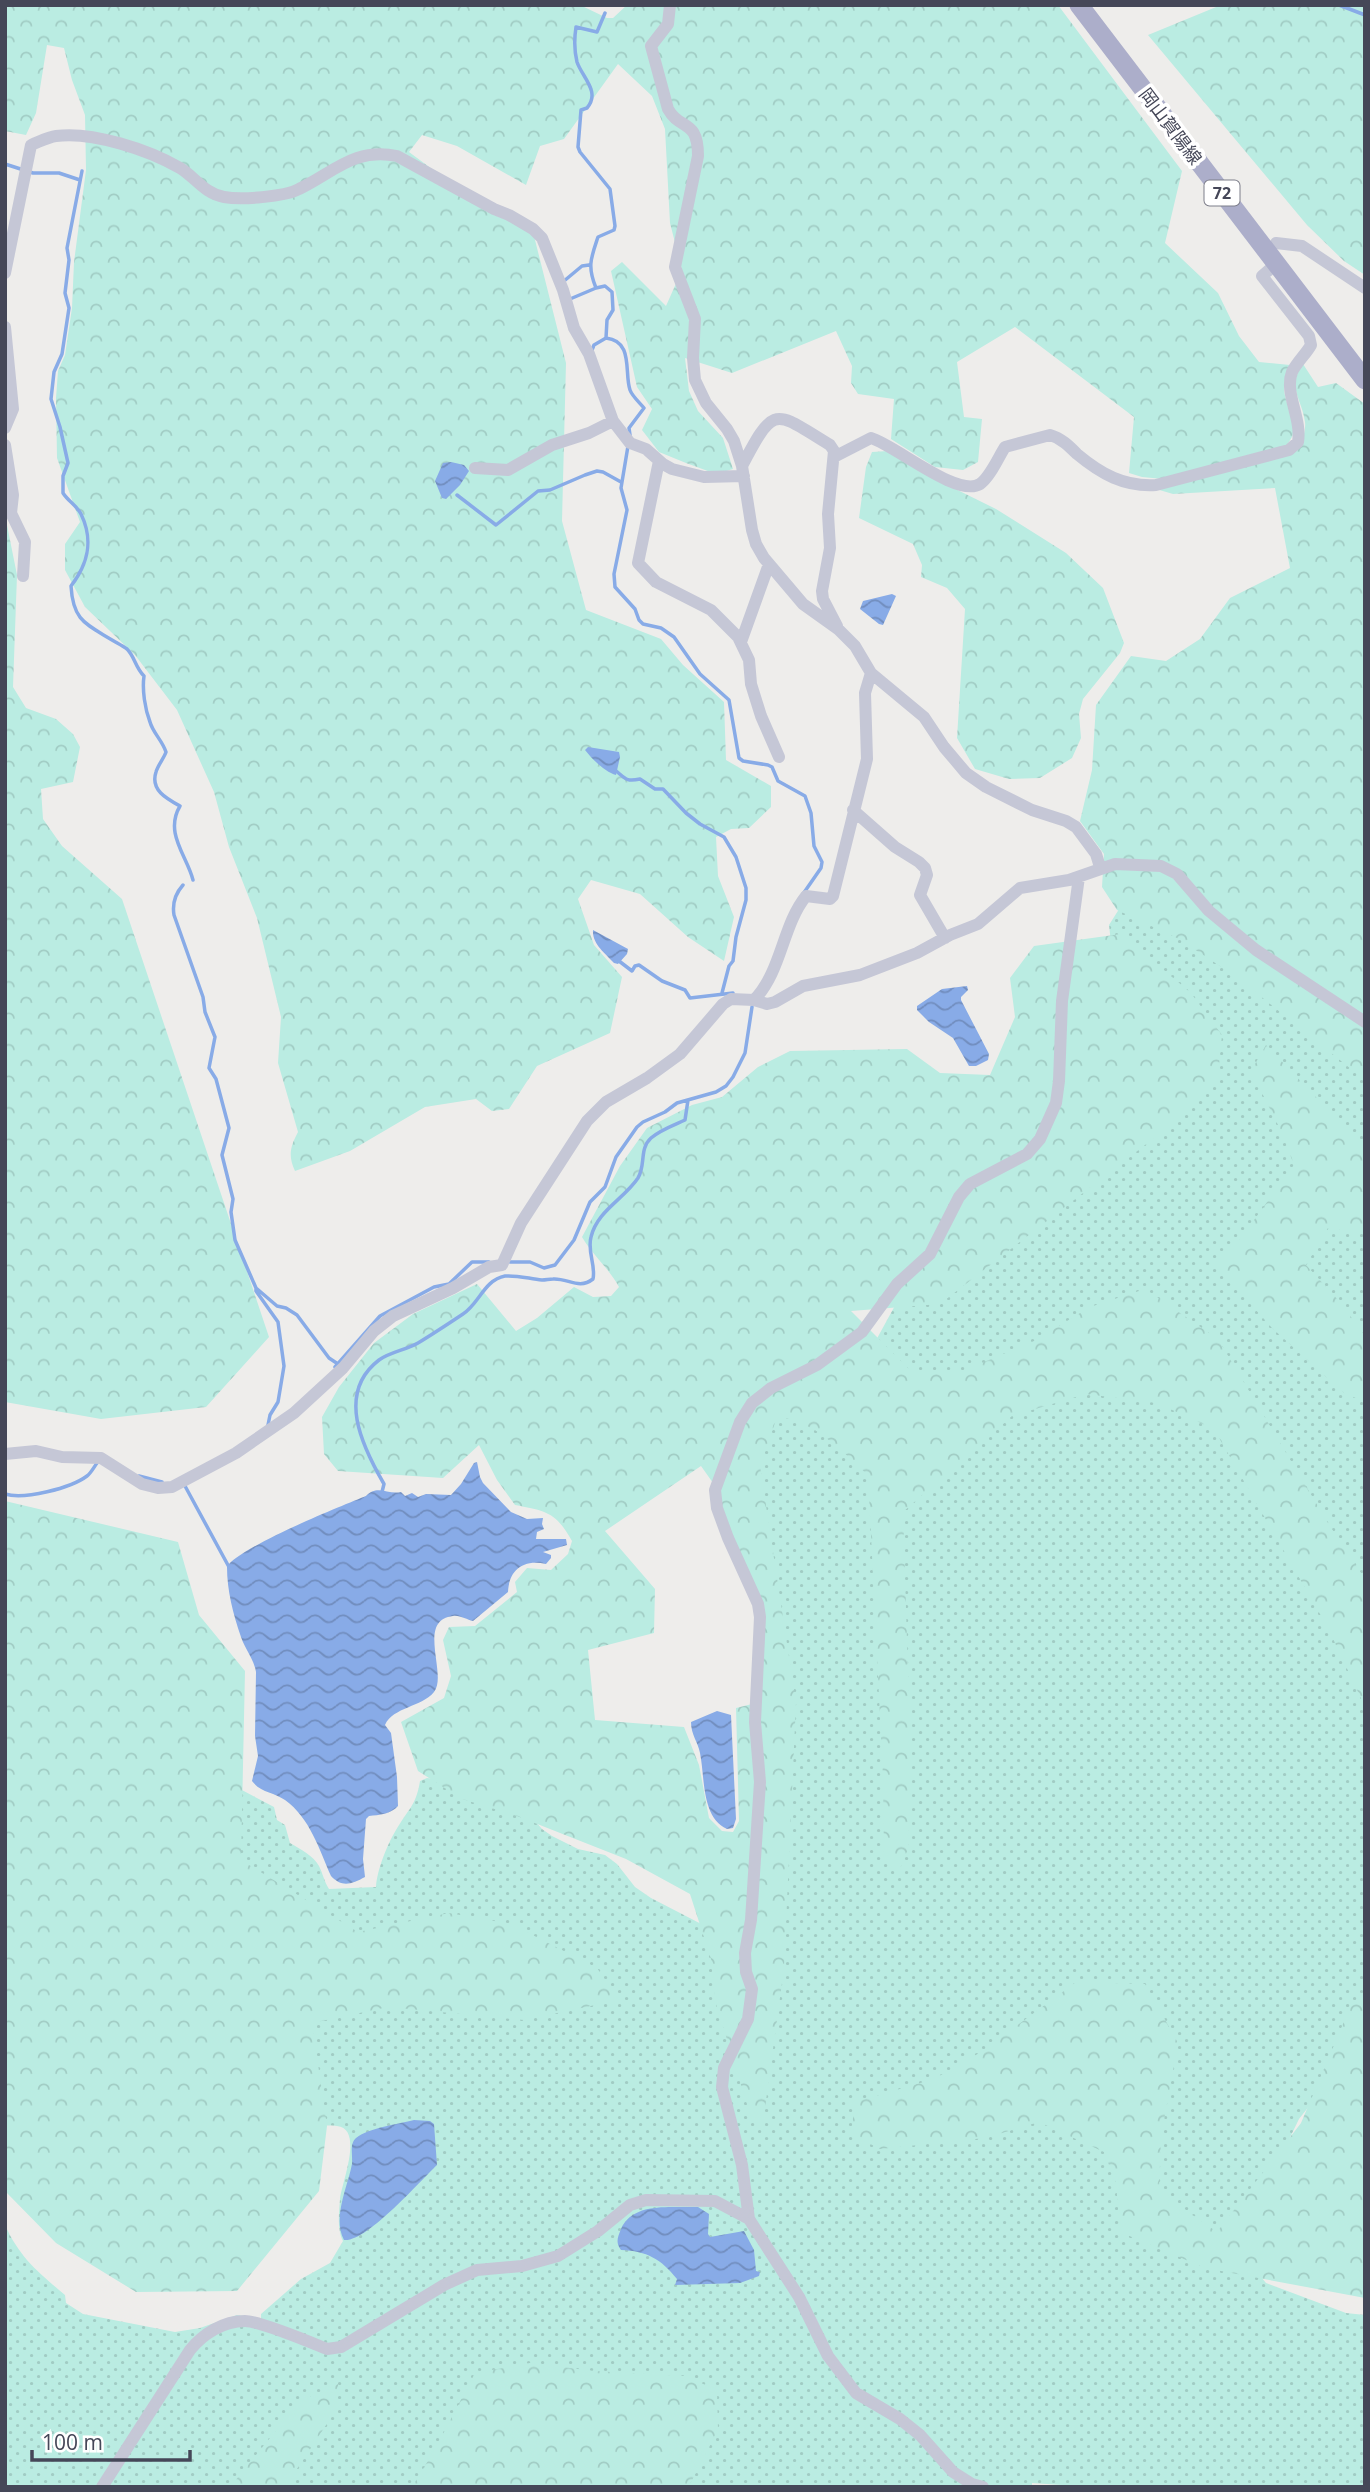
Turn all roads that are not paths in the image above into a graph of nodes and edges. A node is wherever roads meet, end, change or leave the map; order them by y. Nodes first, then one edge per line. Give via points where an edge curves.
1 (670, 5) edge
2 (1079, 5) edge
3 (1094, 5) edge
4 (1276, 243) junction
5 (1276, 264) junction
6 (5, 274) edge
7 (1365, 288) edge
8 (5, 327) edge
9 (1365, 358) edge
10 (1365, 380) edge
11 (613, 421) junction
12 (5, 428) edge
13 (5, 444) edge
14 (834, 457) junction
15 (659, 461) junction
16 (475, 468) dead end
17 (743, 471) junction
18 (769, 564) junction
19 (23, 576) dead end
20 (838, 629) junction
21 (741, 642) junction
22 (872, 673) junction
23 (779, 757) dead end
24 (853, 810) junction
25 (1100, 867) junction
26 (1079, 877) junction
27 (945, 938) junction
28 (754, 1000) junction
29 (1365, 1022) edge
30 (5, 1454) edge
31 (749, 2219) junction
32 (102, 2487) edge
33 (983, 2487) edge

1 - 17 street via 668,24 651,46 668,109 689,126 698,144 677,277 695,319 695,380 727,429
2 - 5 main road, 岡山賀陽線 / 72
3 - 4 main road, 岡山賀陽線 / 72
4 - 7 street via 1302,246
4 - 9 main road, 岡山賀陽線 / 72
5 - 10 main road, 岡山賀陽線 / 72
5 - 14 street via 1262,276 1309,335 1311,345 1293,371 1289,386 1300,431 1298,442 1289,450 1138,486 1109,477 1050,435 1005,447 979,485 970,487 945,479 871,438
6 - 11 street via 31,145 53,136 112,141 182,169 211,193 230,198 297,190 326,172 368,153 381,152 509,215 542,238
8 - 12 street via 13,409
11 - 15 street via 629,442
11 - 16 street via 552,445 508,470
13 - 19 street via 13,495 11,513 25,542
14 - 17 street via 830,445 785,418 776,419 759,433
14 - 20 street via 830,548 822,591
15 - 17 street via 704,477
15 - 21 street via 638,563 656,582 711,610
17 - 18 street via 756,544
18 - 20 street via 803,604
18 - 21 street
20 - 22 street
21 - 23 street via 761,716
22 - 24 street via 865,694 867,759
22 - 25 street via 924,717 966,773 1032,810 1076,827
24 - 27 street via 925,868 920,895
24 - 28 street via 834,895 830,900 806,896 770,976
25 - 26 street
25 - 29 street via 1161,866 1177,874 1209,911 1256,950
26 - 27 street via 1020,888 978,924
26 - 31 street via 1062,1001 1059,1081 1053,1112 1040,1139 1027,1154 970,1184 930,1254 897,1284 862,1332 752,1403 740,1422 715,1490 721,1518 760,1617 755,1723 760,1782 745,1952 752,1989 748,2019 724,2068 722,2087 742,2165
27 - 28 street via 860,975 803,986 767,1004
28 - 30 street via 731,999 723,1004 680,1054 606,1102 587,1121 521,1223 502,1265 489,1267 393,1316 321,1390 236,1453 172,1487 158,1488 142,1484 102,1459 36,1451
31 - 32 street via 715,2201 646,2200 630,2205 558,2256 522,2266 477,2270 341,2347 327,2349 247,2321 226,2324 201,2337 190,2350
31 - 33 street via 799,2297 828,2356 856,2393 910,2427 953,2472

